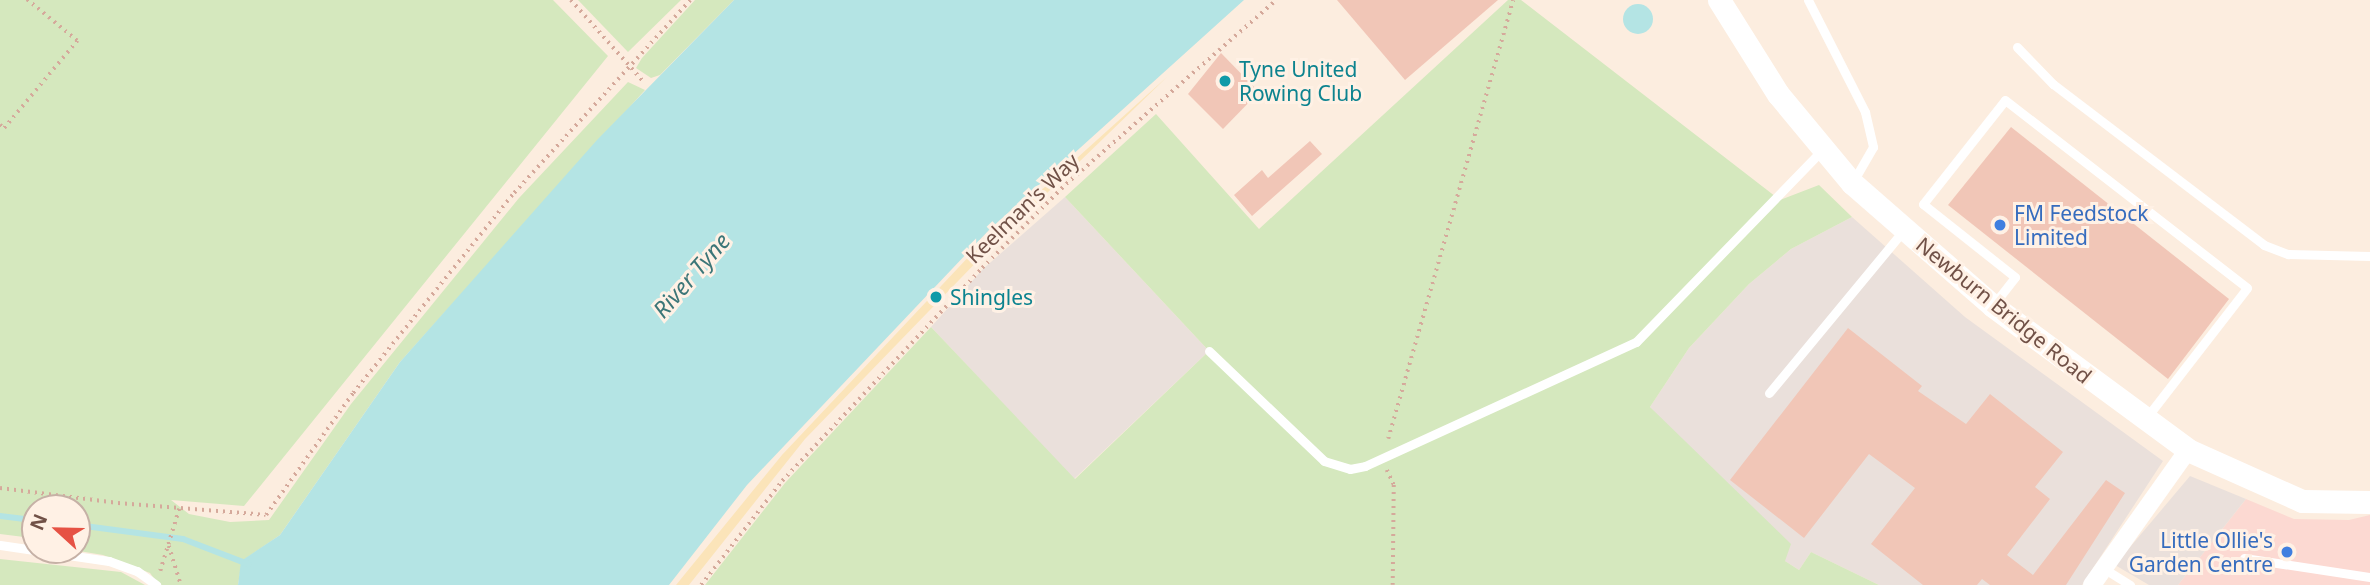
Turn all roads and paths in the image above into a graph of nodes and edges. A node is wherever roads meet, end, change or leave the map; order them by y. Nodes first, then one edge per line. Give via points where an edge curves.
1 (27, 0) edge
2 (571, 0) edge
3 (690, 0) edge
4 (1276, 0) edge
5 (1513, 0) edge
6 (1719, 0) edge
7 (1808, 0) edge
8 (2017, 47) dead end
9 (629, 64) junction
10 (643, 81) dead end
11 (0, 125) edge
12 (1824, 149) junction
13 (1852, 183) junction
14 (1905, 230) junction
15 (2370, 257) edge
16 (1993, 306) junction
17 (1209, 351) dead end
18 (1769, 393) dead end
19 (2144, 421) junction
20 (2188, 450) junction
21 (1382, 458) junction
22 (0, 488) edge
23 (2370, 502) edge
24 (179, 509) junction
25 (169, 544) junction
26 (0, 545) edge
27 (2244, 558) dead end
28 (2103, 568) junction
29 (2370, 577) edge
30 (155, 585) edge
31 (181, 585) edge
32 (701, 585) edge
33 (1393, 585) edge
34 (2092, 585) edge
35 (2130, 585) edge

1 - 11 path via 77,41 4,128
2 - 9 path
3 - 9 path
4 - 32 path, Keelman's Way via 1066,184 982,268 800,461
5 - 21 path
6 - 12 street, Newburn Bridge Road via 1778,94
7 - 13 lane via 1865,112 1873,147
8 - 15 lane via 2053,84 2264,245 2288,254
9 - 10 path
9 - 24 path via 514,194 352,393 267,515
12 - 13 street, Newburn Bridge Road
12 - 21 lane via 1636,342
13 - 14 street, Newburn Bridge Road
14 - 16 street, Newburn Bridge Road
14 - 18 lane
16 - 19 street, Newburn Bridge Road
16 - 19 lane via 2015,277 1923,204 2005,100 2247,288
17 - 21 lane via 1324,461 1350,469
19 - 20 street, Newburn Bridge Road
20 - 23 street, Newburn Bridge Road via 2302,501
20 - 28 street
21 - 33 path via 1394,485
22 - 24 path
24 - 25 path
25 - 30 path
25 - 31 path
26 - 30 lane via 109,561 137,570
27 - 29 lane
28 - 34 street
28 - 35 lane

